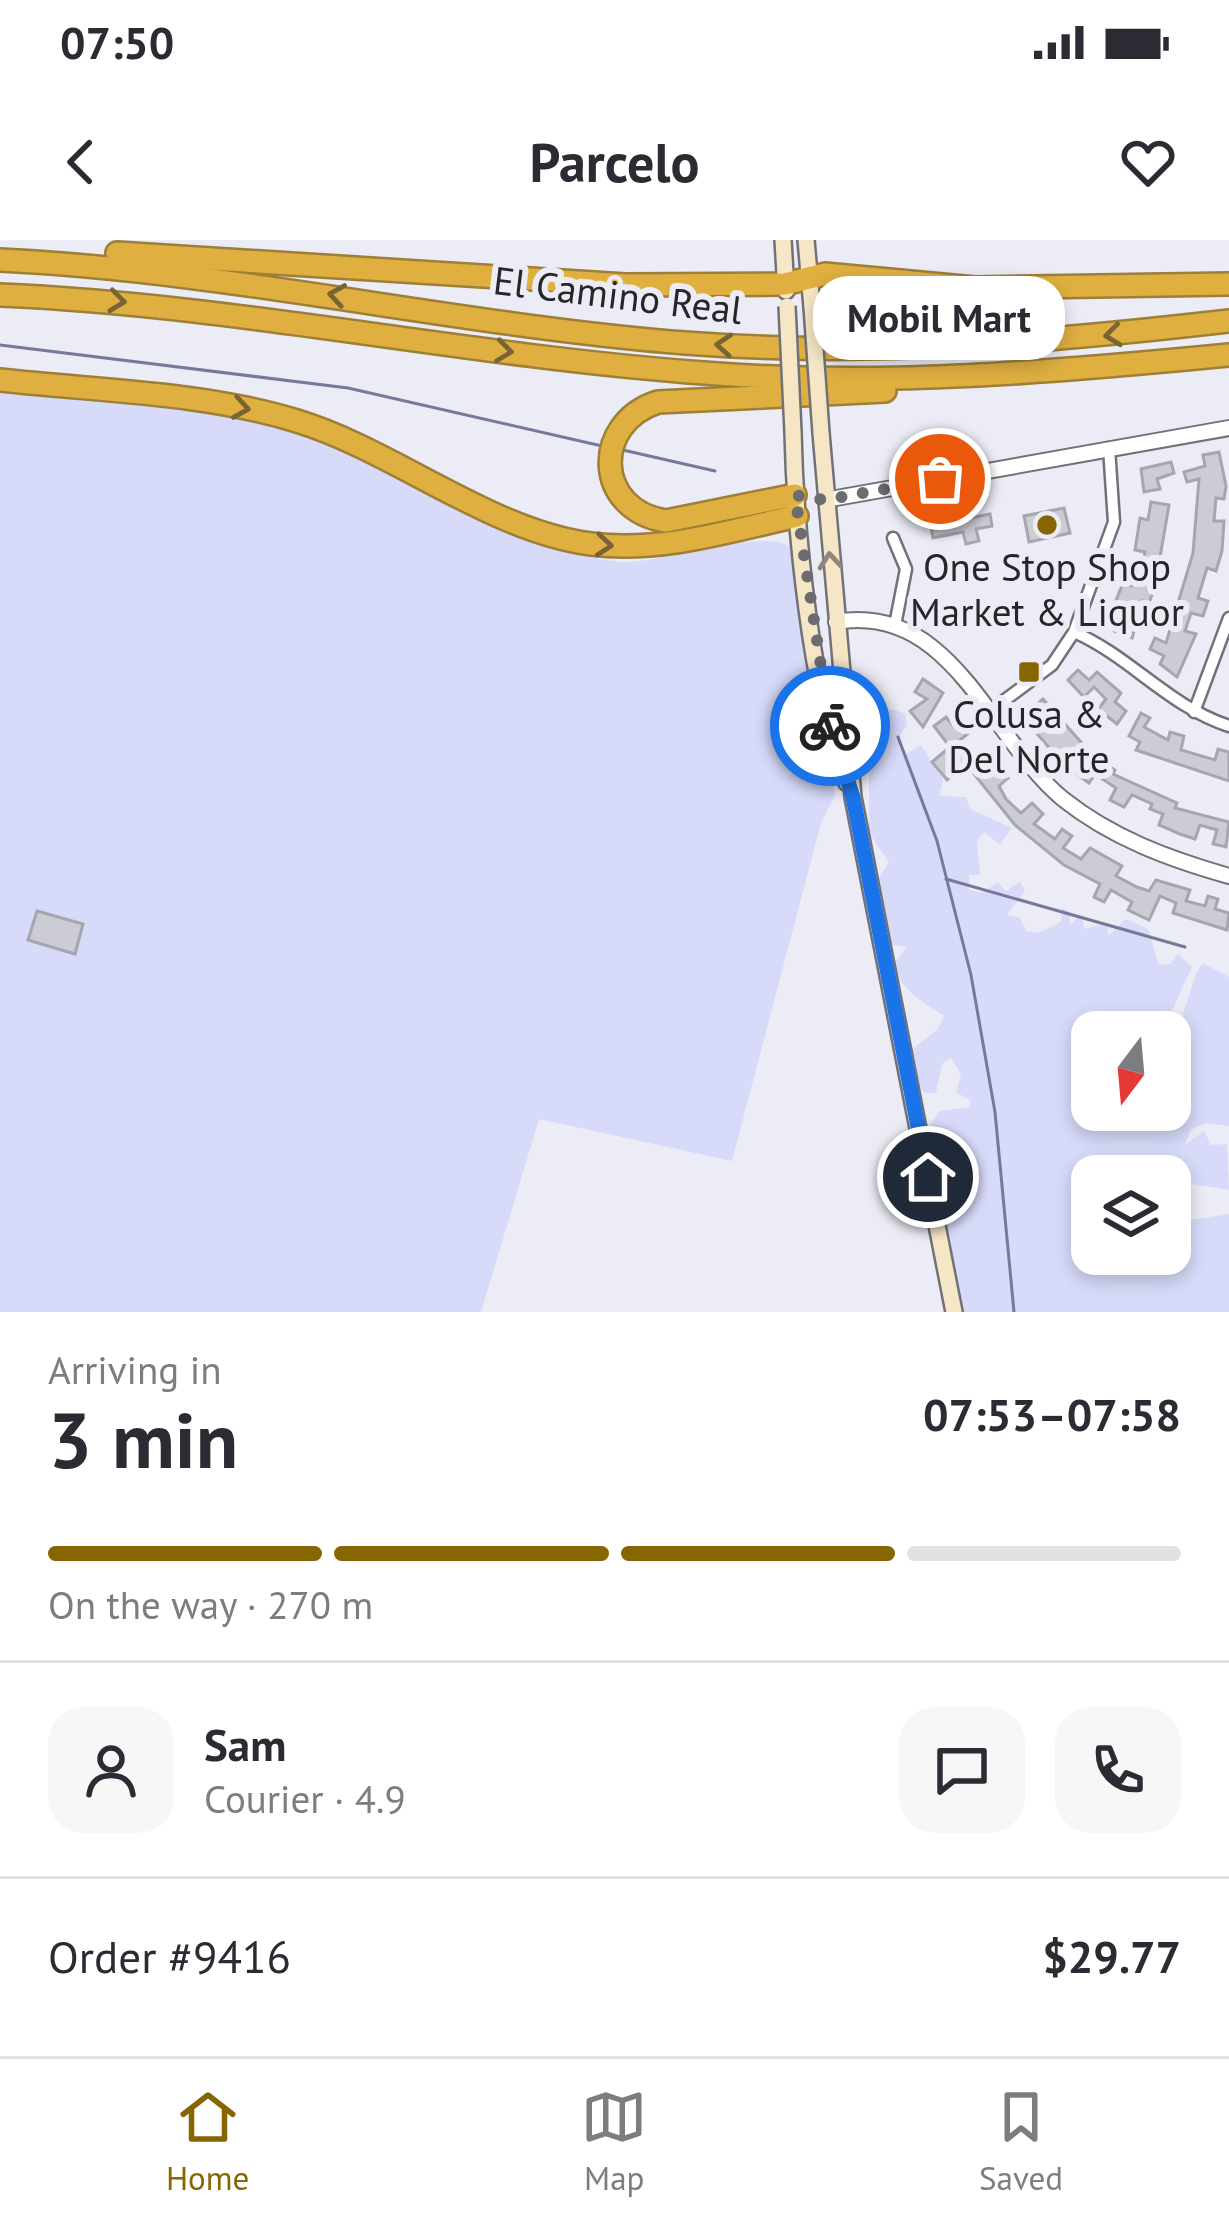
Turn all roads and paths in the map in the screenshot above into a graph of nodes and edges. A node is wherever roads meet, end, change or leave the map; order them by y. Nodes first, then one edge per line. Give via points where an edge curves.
1 (783, 241) edge
2 (806, 242) edge
3 (0, 259) edge
4 (810, 276) junction
5 (1229, 284) edge
6 (0, 295) edge
7 (786, 295) junction
8 (1229, 321) edge
9 (1229, 356) edge
10 (1047, 372) junction
11 (0, 380) edge
12 (1229, 428) edge
13 (1109, 448) junction
14 (825, 500) junction
15 (796, 506) junction
16 (893, 538) dead end
17 (1229, 618) edge
18 (836, 622) junction
19 (895, 625) junction
20 (1074, 632) junction
21 (990, 711) junction
22 (1194, 712) junction
23 (1229, 726) edge
24 (853, 797) junction
25 (1229, 876) edge
26 (954, 1312) edge

1 - 7 main road
2 - 4 main road
3 - 7 highway via 32,249
8 -> 3 highway, El Camino Real via 965,347 762,348 214,277
4 - 5 highway via 975,288
4 - 7 highway
4 - 14 main road, bridge
6 -> 10 highway, El Camino Real via 104,299 704,374 903,380
7 - 15 main road, bridge
9 - 10 highway, El Camino Real
10 - 15 highway via 836,397 658,402 639,408 618,434 611,464 626,507 646,518
11 -> 15 highway via 265,412 334,434 534,530 590,544 683,541
12 - 13 street
13 - 14 street
13 - 20 street via 1114,522
14 - 15 main road
18 -> 14 main road
15 - 24 main road via 822,682
16 - 19 street via 906,569
17 - 22 street
18 - 19 street
18 - 24 main road
19 - 21 street via 945,658
20 - 21 street via 1052,665
20 - 22 street
21 - 25 street via 1034,770 1083,813 1143,848
22 - 23 street
24 - 26 main road

